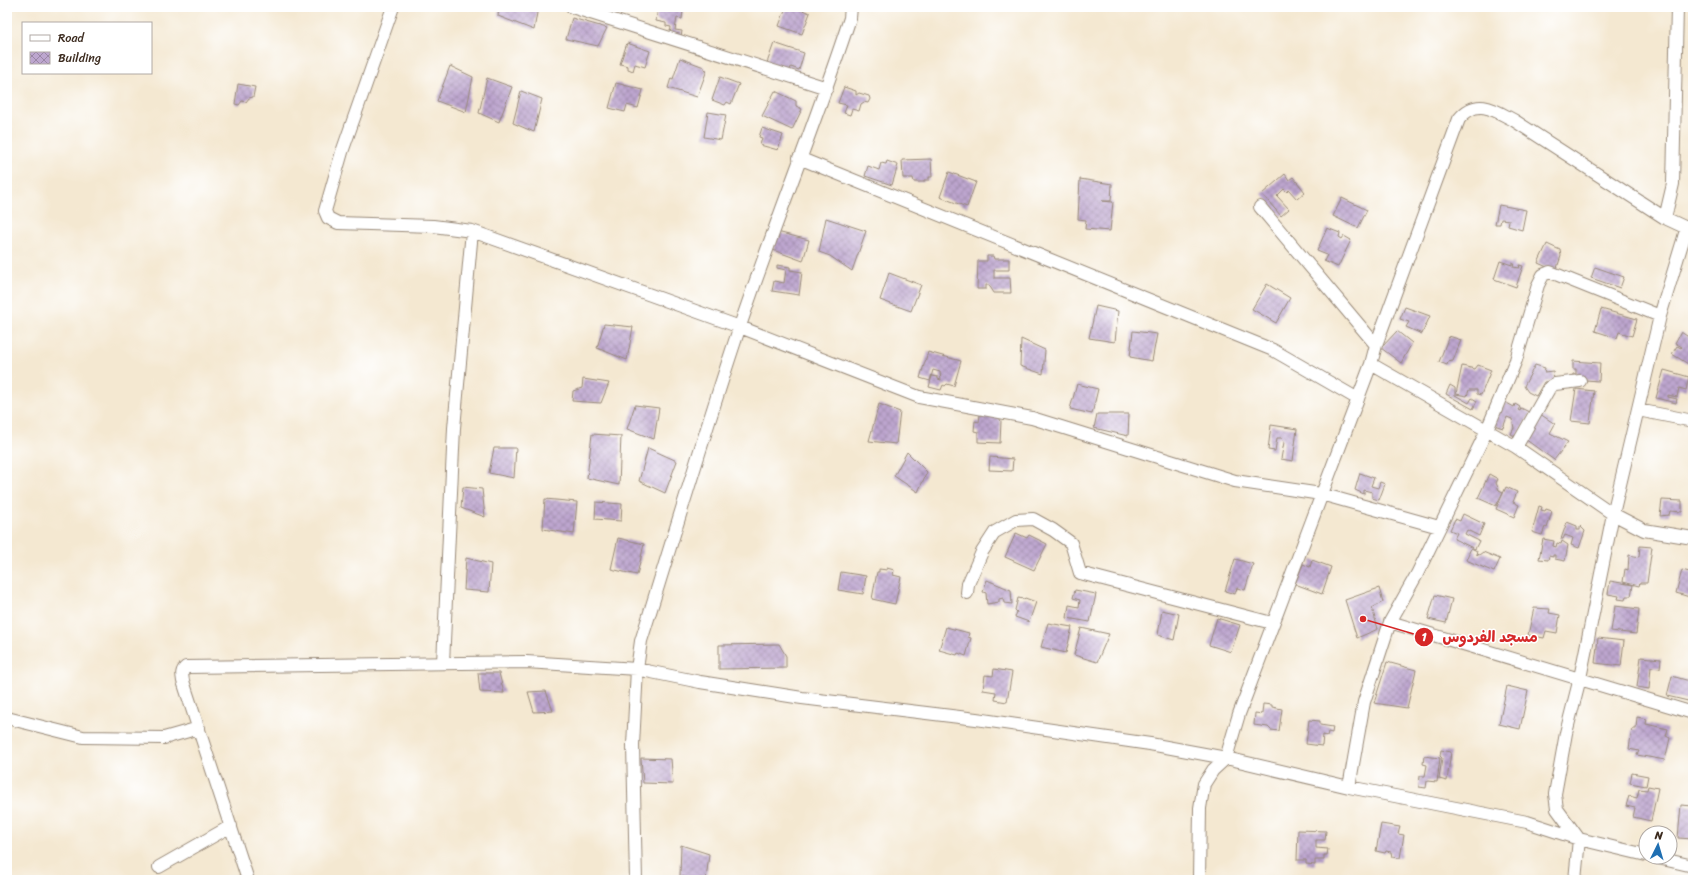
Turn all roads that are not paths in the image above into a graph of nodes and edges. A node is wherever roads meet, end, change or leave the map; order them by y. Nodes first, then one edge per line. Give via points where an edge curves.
1 (393, 7) edge
2 (572, 7) edge
3 (851, 7) edge
4 (1677, 7) edge
5 (827, 88) junction
6 (800, 158) junction
7 (1260, 207) dead end
8 (1665, 218) junction
9 (1690, 229) edge
10 (472, 231) junction
11 (1660, 316) junction
12 (740, 327) junction
13 (1376, 345) junction
14 (1371, 364) junction
15 (1580, 382) dead end
16 (1358, 399) junction
17 (1638, 410) junction
18 (1693, 422) edge
19 (1487, 430) junction
20 (1516, 447) junction
21 (1321, 494) junction
22 (1613, 514) junction
23 (1439, 527) junction
24 (1693, 538) edge
25 (966, 593) dead end
26 (1390, 622) junction
27 (1272, 623) junction
28 (442, 663) junction
29 (637, 669) junction
30 (1580, 678) junction
31 (1693, 713) edge
32 (7, 718) edge
33 (199, 728) junction
34 (1226, 758) junction
35 (1350, 787) junction
36 (231, 826) junction
37 (1579, 839) junction
38 (1638, 853) edge
39 (1678, 863) edge
40 (1693, 866) edge
41 (159, 867) dead end
42 (248, 880) edge
43 (636, 880) edge
44 (1199, 880) edge
45 (1575, 880) edge

1 - 10 street via 342,152 325,210 328,218 338,223 433,226
2 - 5 street
3 - 5 street via 850,18
4 - 8 street via 1673,184
5 - 6 street
6 - 12 street
6 - 16 street via 1273,350
7 - 13 street
8 - 9 street
8 - 13 street via 1515,121 1485,107 1475,107 1459,119
9 - 11 street
10 - 12 street
10 - 28 street via 454,428
11 - 17 street
11 - 19 street via 1550,272 1543,275 1516,360
12 - 21 street via 919,397 1032,418 1235,481
12 - 29 street via 641,641
13 - 14 street
14 - 16 street
14 - 19 street
15 - 20 street via 1550,387
16 - 21 street
17 - 18 street
17 - 22 street
19 - 20 street
19 - 23 street
20 - 22 street
21 - 23 street
21 - 27 street
22 - 24 street via 1644,530
22 - 30 street
23 - 26 street
25 - 27 street via 982,552 995,532 1016,520 1033,519 1071,543 1080,573
26 - 30 street
26 - 35 street via 1364,702
27 - 34 street
28 - 29 street via 526,662
28 - 33 street via 186,667 182,675
29 - 34 street via 802,698 1150,744
29 - 43 street via 633,745
30 - 31 street
30 - 37 street via 1566,733 1555,794 1557,809
32 - 33 street via 83,737 164,738
33 - 36 street
34 - 35 street
34 - 44 street via 1213,770 1204,784 1200,808
35 - 37 street via 1527,822
36 - 41 street
36 - 42 street
37 - 38 street
37 - 45 street
39 - 40 street

